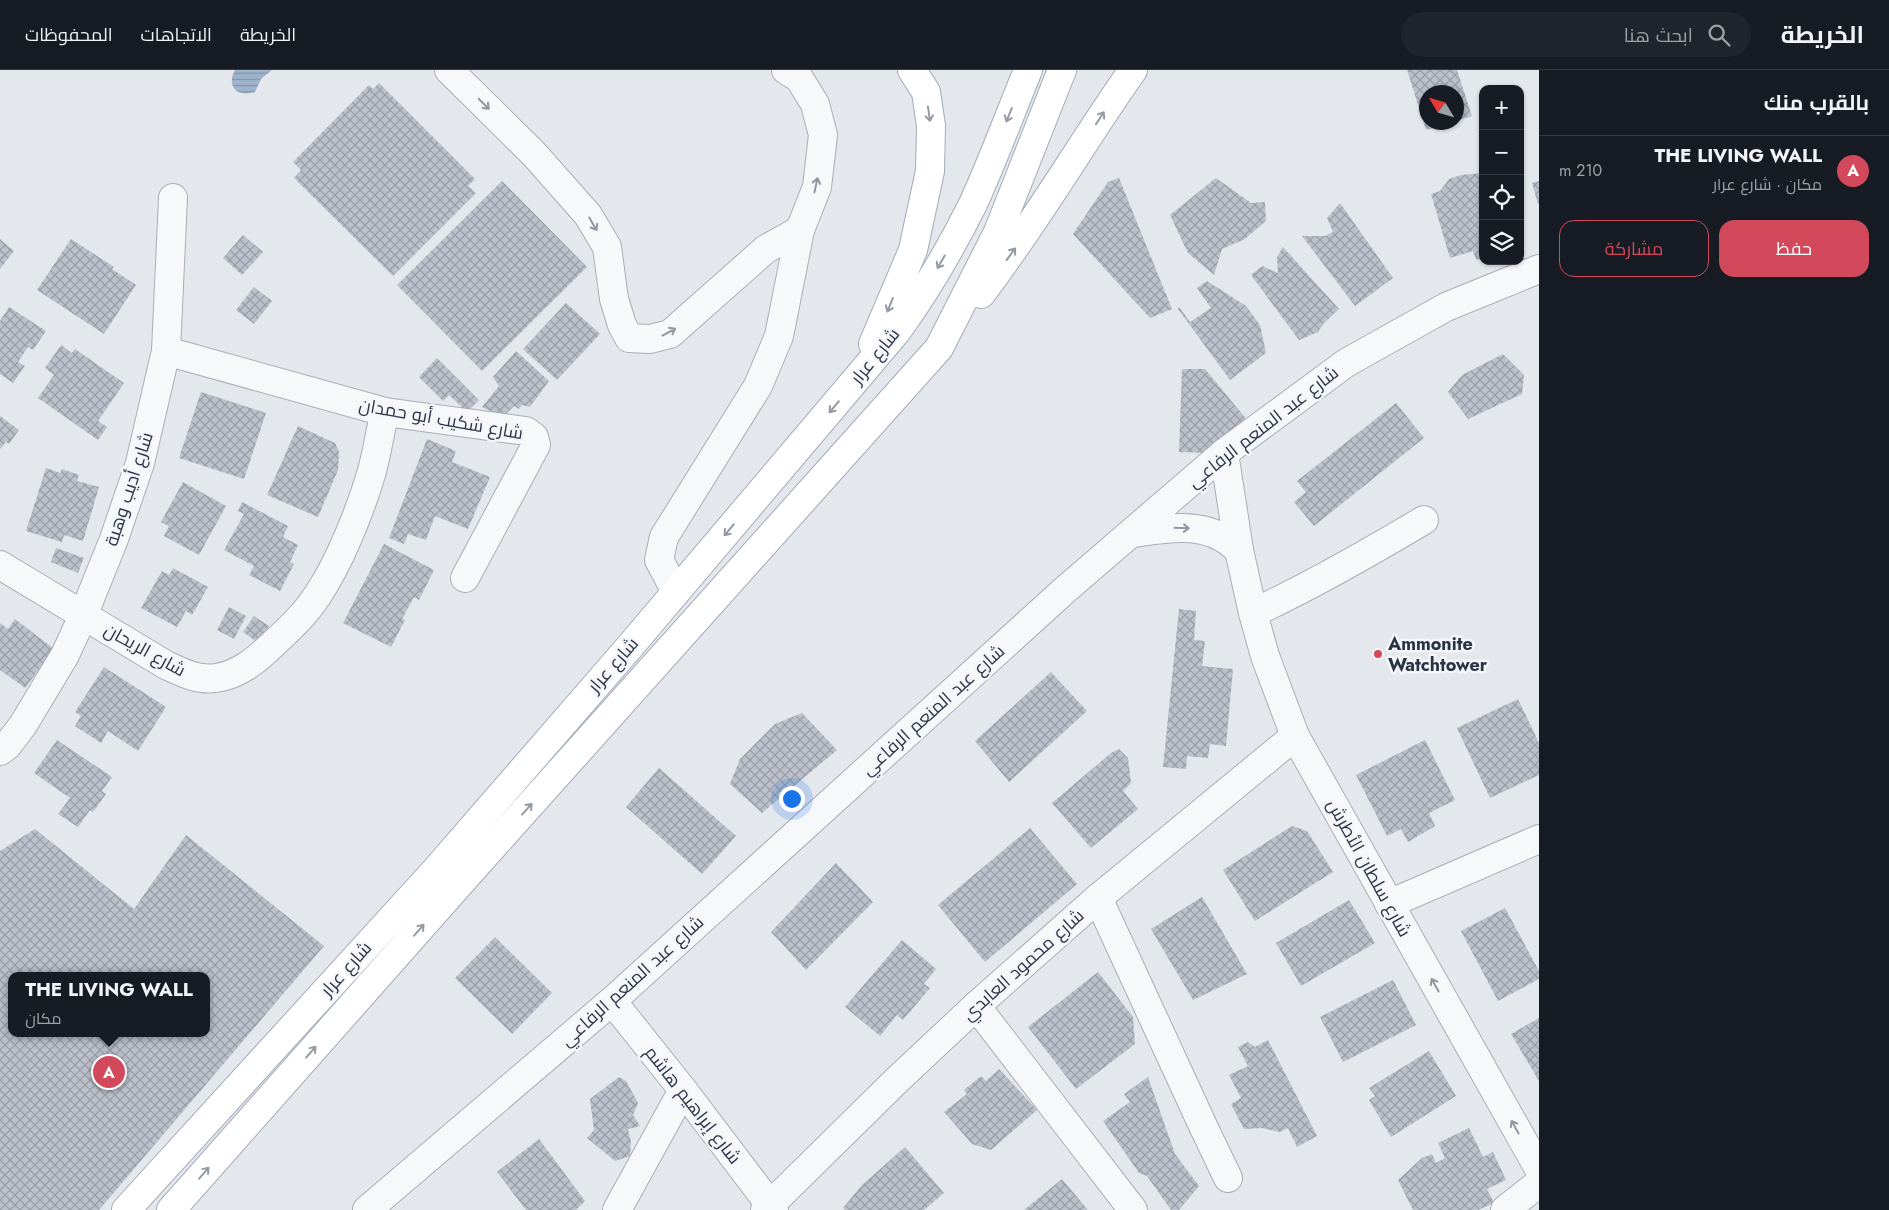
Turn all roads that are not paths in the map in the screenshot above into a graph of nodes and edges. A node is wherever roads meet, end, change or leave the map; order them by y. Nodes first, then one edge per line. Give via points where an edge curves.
1 (449, 70) edge
2 (786, 70) edge
3 (912, 70) edge
4 (1028, 70) edge
5 (1062, 70) edge
6 (1133, 70) edge
7 (174, 198) dead end
8 (800, 230) junction
9 (1539, 269) edge
10 (939, 348) junction
11 (166, 351) junction
12 (858, 378) junction
13 (385, 412) junction
14 (1224, 453) junction
15 (1424, 520) dead end
16 (1133, 533) junction
17 (1239, 550) junction
18 (0, 565) edge
19 (464, 578) dead end
20 (676, 592) junction
21 (1253, 613) junction
22 (83, 616) junction
23 (1295, 736) junction
24 (0, 751) edge
25 (1539, 839) edge
26 (1098, 898) junction
27 (1390, 904) junction
28 (612, 1001) junction
29 (976, 1006) junction
30 (684, 1090) junction
31 (1539, 1169) edge
32 (1228, 1178) dead end
33 (1539, 1183) edge
34 (769, 1208) edge
35 (126, 1210) edge
36 (171, 1210) edge
37 (366, 1210) edge
38 (617, 1210) edge
39 (1133, 1210) edge
40 (1505, 1210) edge

1 -> 8 street via 534,154 588,215 607,247 614,299 629,338 650,339 670,334 766,249
8 -> 2 street via 817,187 823,135 815,104 799,78
3 -> 12 main road via 926,92 931,126 930,172 912,250
4 -> 12 main road, شارع عرار via 973,203 950,246 916,305
5 - 10 main road, شارع عرار via 998,232
10 -> 6 main road via 1018,244
7 - 11 street, شارع أديب وهبة
8 - 20 street via 779,336 758,386 664,537 659,560
9 - 14 street, شارع عبد المنعم الرفاعي via 1446,307 1346,363
36 -> 10 main road, شارع عرار
11 - 13 street, شارع شكيب أبو حمدان
11 - 22 street, شارع أديب وهبة via 140,463
12 -> 20 main road, شارع عرار
13 - 19 street, شارع شكيب أبو حمدان via 526,432 534,437 536,445
13 - 22 street, شارع الريحان via 372,471 335,563 302,615 252,663 234,673 215,678 191,676 166,665
14 - 16 street, شارع عبد المنعم الرفاعي
14 - 17 street, شارع سلطان الأطرش
15 - 21 street via 1354,563
16 -> 17 street via 1177,528 1204,530 1222,537
16 - 28 street, شارع عبد المنعم الرفاعي via 1066,589
17 - 21 street, شارع سلطان الأطرش
18 - 22 street, شارع الريحان
20 - 35 main road, شارع عرار via 435,871
21 - 23 street, شارع سلطان الأطرش via 1265,656
22 - 24 street, شارع أديب وهبة via 65,656 12,739
23 - 26 street, شارع محمود العابدي
23 - 27 street, شارع سلطان الأطرش
25 - 27 street
26 - 29 street, شارع محمود العابدي
26 - 32 street
31 -> 27 street, شارع سلطان الأطرش
28 - 30 street, شارع إبراهيم هاشم
28 - 37 street, شارع عبد المنعم الرفاعي
29 - 34 street, شارع محمود العابدي
29 - 39 street
30 - 34 street, شارع إبراهيم هاشم
30 - 38 street
33 - 40 street

